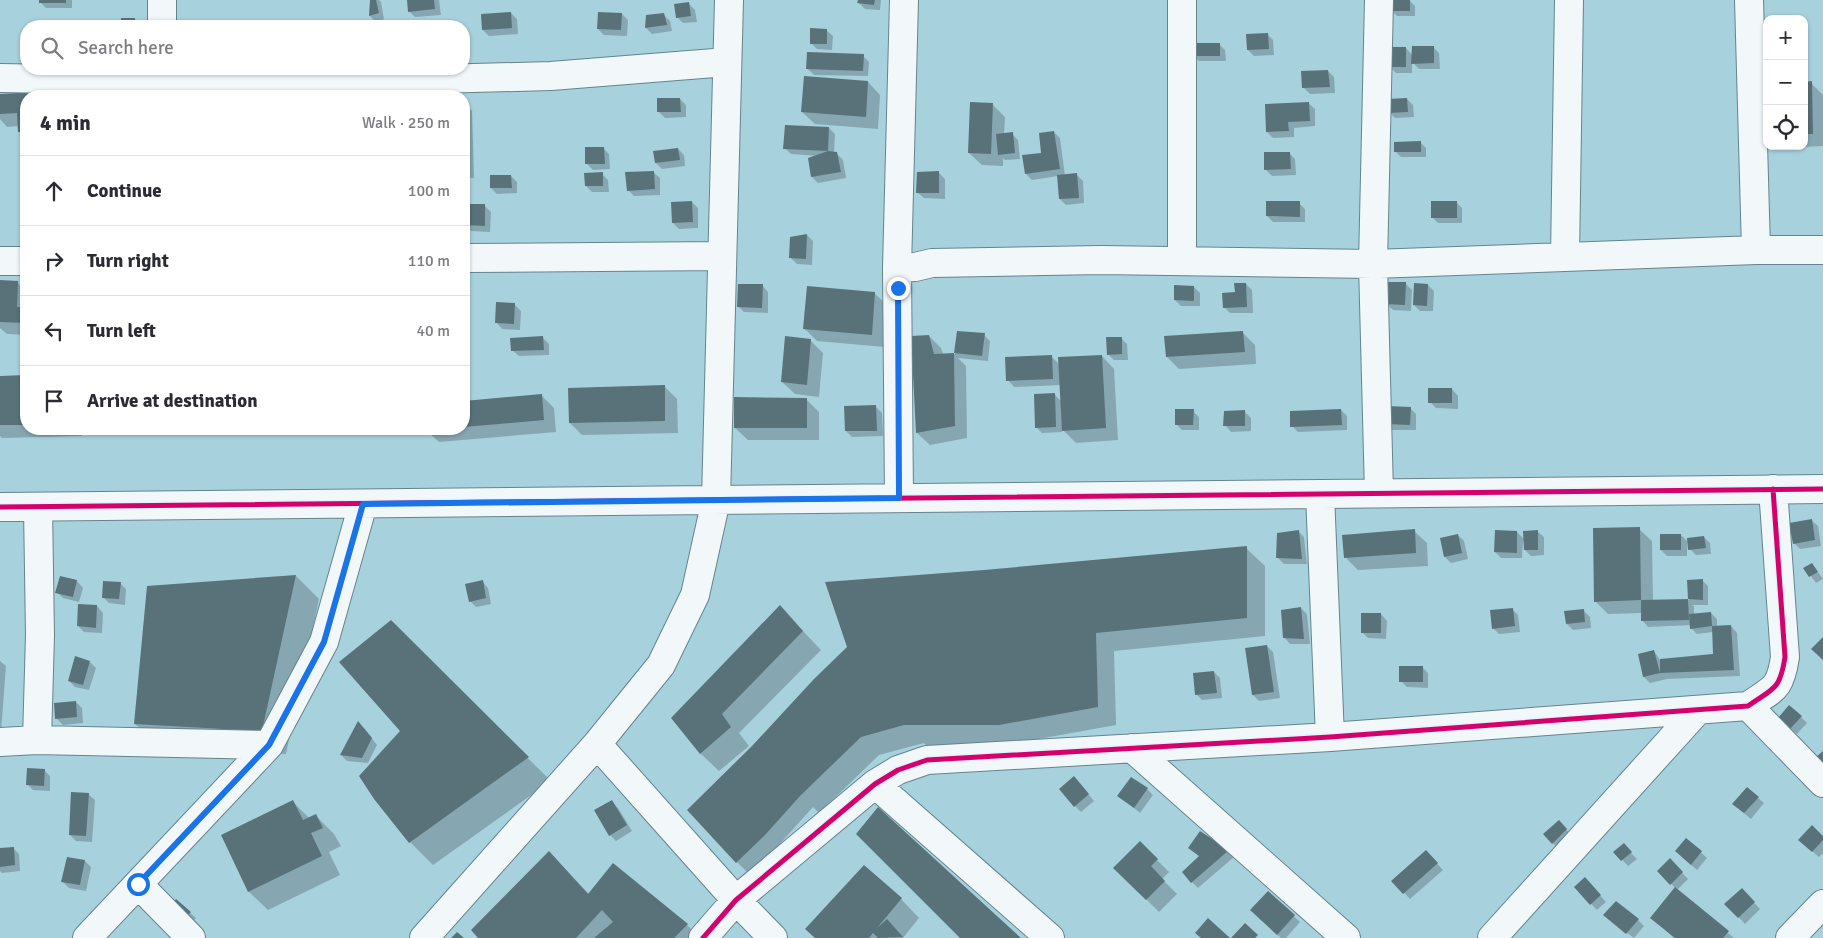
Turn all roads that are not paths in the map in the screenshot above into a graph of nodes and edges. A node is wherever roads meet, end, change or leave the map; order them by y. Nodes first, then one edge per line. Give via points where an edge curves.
1 (162, 0) edge
2 (729, 0) edge
3 (904, 0) edge
4 (1182, 0) edge
5 (1379, 0) edge
6 (1569, 0) edge
7 (1749, 0) edge
8 (162, 20) edge
9 (727, 62) junction
10 (162, 75) edge
11 (0, 78) edge
12 (1756, 250) junction
13 (1823, 250) edge
14 (721, 256) junction
15 (1566, 257) junction
16 (470, 258) edge
17 (0, 261) edge
18 (20, 261) edge
19 (1182, 261) junction
20 (1373, 264) junction
21 (897, 268) junction
22 (1823, 489) edge
23 (1773, 490) junction
24 (1378, 493) junction
25 (1320, 494) junction
26 (899, 498) junction
27 (716, 500) junction
28 (363, 504) junction
29 (0, 507) edge
30 (38, 507) junction
31 (1748, 706) junction
32 (1698, 710) junction
33 (1330, 737) junction
34 (37, 740) junction
35 (0, 742) edge
36 (597, 744) junction
37 (269, 745) junction
38 (1132, 748) junction
39 (1823, 782) edge
40 (876, 784) junction
41 (138, 884) junction
42 (736, 900) junction
43 (1823, 904) edge
44 (87, 938) edge
45 (191, 938) edge
46 (424, 938) edge
47 (703, 938) edge
48 (773, 938) edge
49 (1050, 938) edge
50 (1346, 938) edge
51 (1492, 938) edge
52 (1790, 938) edge

1 - 8 street
2 - 9 street
3 - 21 street
4 - 19 street
5 - 20 street
6 - 15 street
7 - 12 street
9 - 10 street via 551,76 288,83
9 - 14 street
10 - 11 street
12 - 13 street
12 - 15 street
14 - 16 street
14 - 27 street
15 - 20 street
17 - 18 street
19 - 20 street
19 - 21 street via 942,263
20 - 24 street
21 - 26 street
22 - 23 street
23 - 24 street
23 - 31 street via 1785,657 1776,687
24 - 25 street
25 - 26 street
25 - 33 street
26 - 27 street
27 - 28 street
27 - 36 street via 696,595 661,665
28 - 30 street
28 - 37 street via 324,642
29 - 30 street
30 - 34 street via 40,634
31 - 32 street
31 - 39 street
32 - 33 street
32 - 51 street
33 - 38 street
34 - 35 street
34 - 37 street
36 - 42 street
36 - 46 street
37 - 41 street
38 - 40 street via 927,760 898,770
38 - 50 street
40 - 42 street
40 - 49 street
41 - 44 street
41 - 45 street
42 - 47 street
42 - 48 street
43 - 52 street

